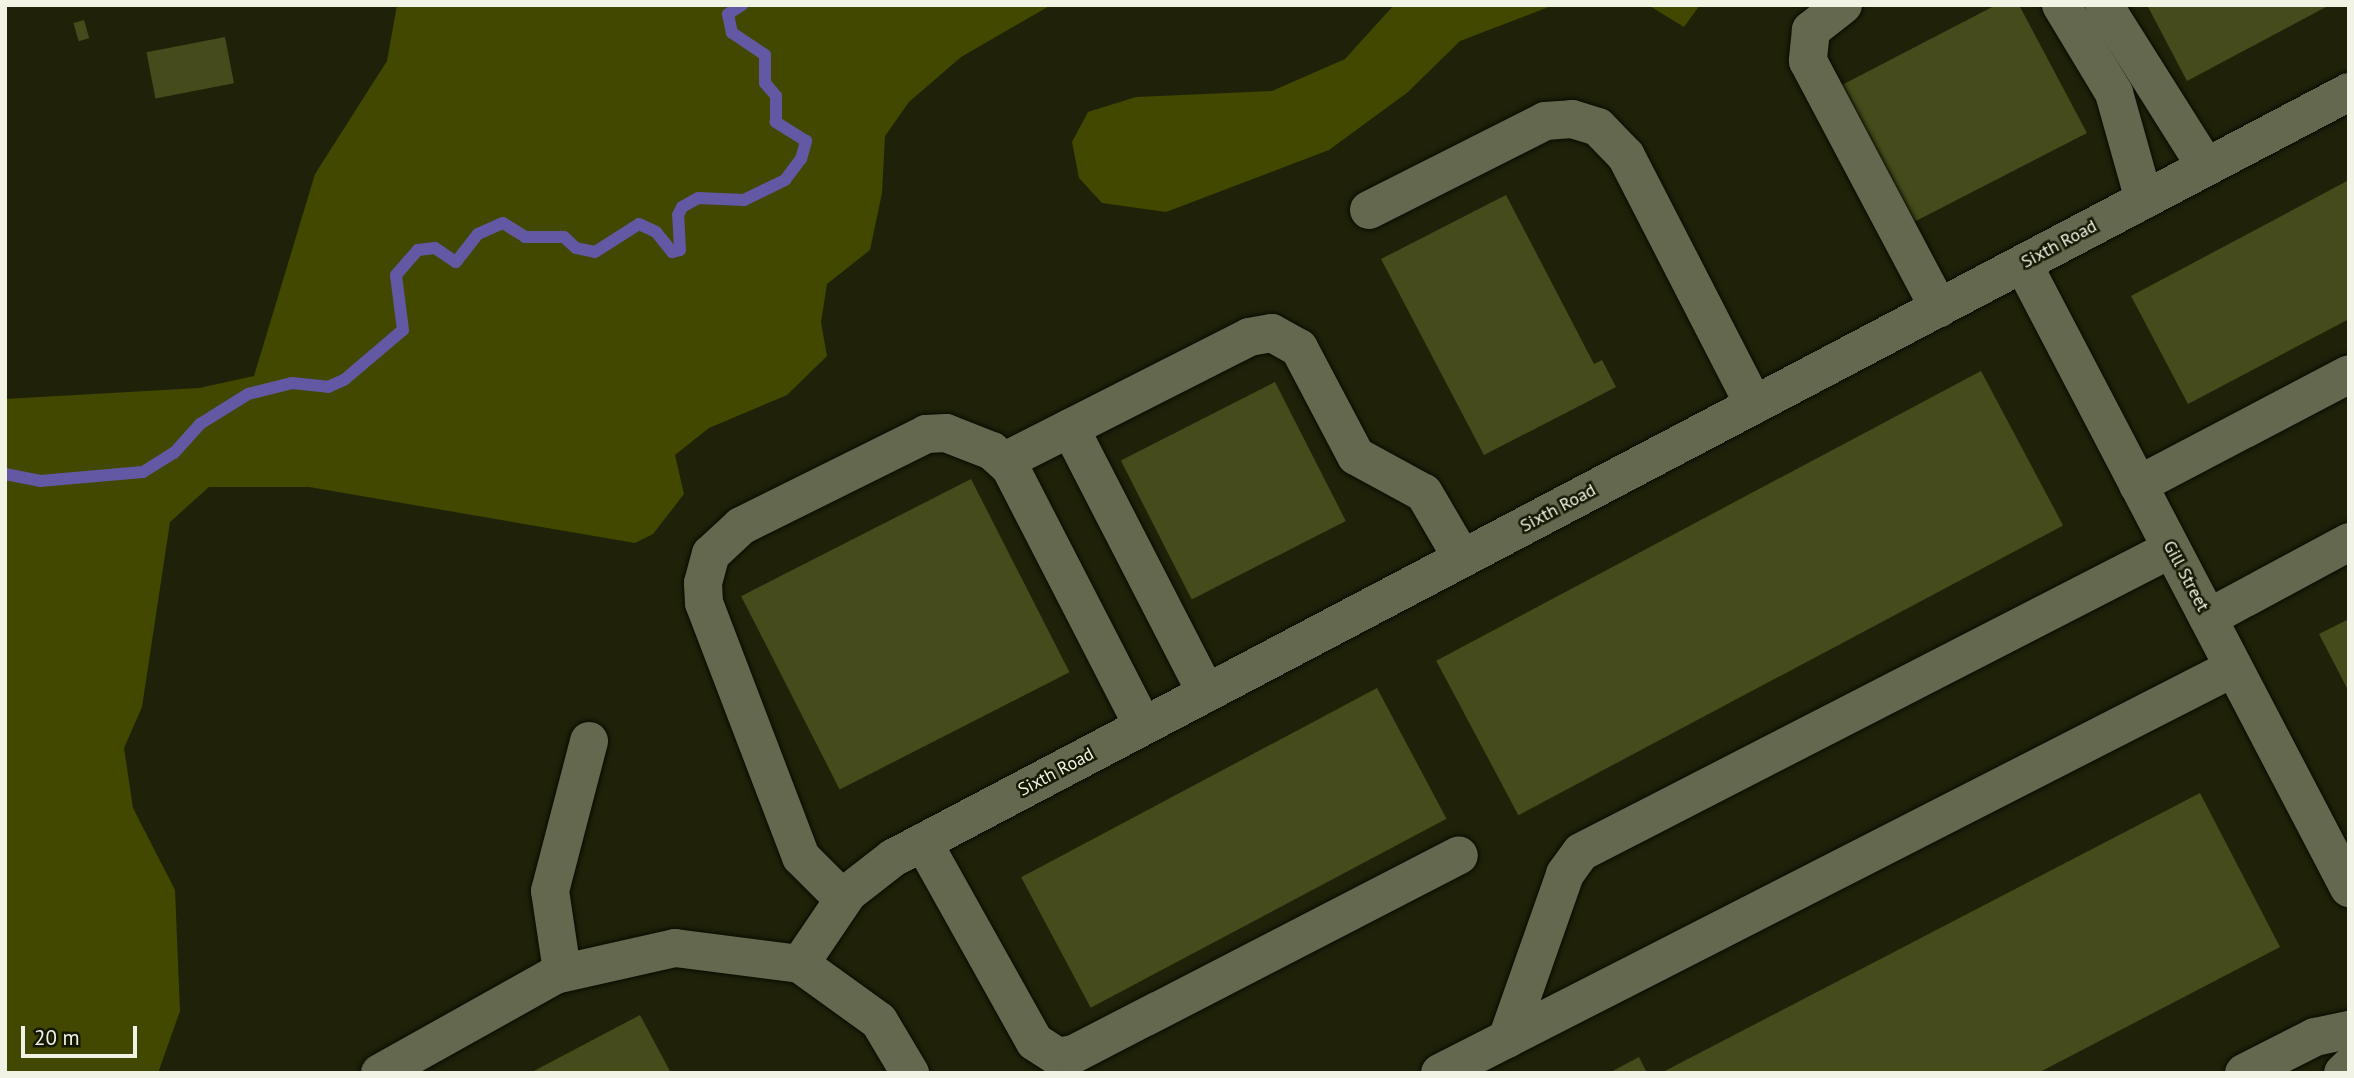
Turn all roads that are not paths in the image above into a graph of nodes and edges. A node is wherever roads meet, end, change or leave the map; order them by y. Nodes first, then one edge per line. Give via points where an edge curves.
1 (1843, 5) edge
2 (2061, 5) edge
3 (2104, 5) edge
4 (2349, 92) edge
5 (2206, 167) junction
6 (2144, 200) junction
7 (1369, 210) dead end
8 (2023, 264) junction
9 (1939, 308) junction
10 (2349, 374) edge
11 (1754, 405) junction
12 (1070, 428) junction
13 (1005, 461) junction
14 (2138, 485) junction
15 (2349, 542) edge
16 (2171, 549) junction
17 (1462, 558) junction
18 (2208, 618) junction
19 (2234, 668) junction
20 (1206, 693) junction
21 (1143, 726) junction
22 (589, 741) dead end
23 (923, 842) junction
24 (1459, 855) dead end
25 (2349, 888) edge
26 (843, 899) junction
27 (800, 964) junction
28 (562, 971) junction
29 (2349, 1030) edge
30 (1507, 1039) junction
31 (2349, 1067) edge
32 (380, 1073) edge
33 (909, 1073) edge
34 (1440, 1073) edge
35 (2244, 1073) edge
36 (2343, 1073) edge

1 - 9 street via 1811,30 1807,54 1811,68
2 - 6 street via 2114,93
3 - 5 street
4 - 5 street, Sixth Road
5 - 6 street, Sixth Road
6 - 8 street, Sixth Road
7 - 11 street via 1533,126 1572,119 1598,127 1626,156
8 - 9 street, Sixth Road
8 - 14 street, Gill Street
9 - 11 street, Sixth Road
10 - 14 street
11 - 17 street, Sixth Road
12 - 13 street
12 - 17 street via 1249,337 1280,335 1303,355 1356,456 1424,493
12 - 20 street
13 - 21 street
13 - 26 street via 946,433 922,435 741,526 717,545 707,563 707,613 801,857
14 - 16 street, Gill Street
15 - 18 street
16 - 18 street, Gill Street
16 - 30 street via 1581,852 1565,874
17 - 20 street, Sixth Road
18 - 19 street, Gill Street
19 - 25 street, Gill Street
19 - 30 street
20 - 21 street, Sixth Road
21 - 23 street, Sixth Road
22 - 28 street via 550,891
23 - 24 street via 1035,1042 1058,1057 1074,1054
23 - 26 street, Sixth Road via 868,875
26 - 27 street, Sixth Road
27 - 28 street via 675,948
27 - 33 street via 879,1021
28 - 32 street
29 - 35 street via 2315,1037
30 - 34 street
31 - 36 street

